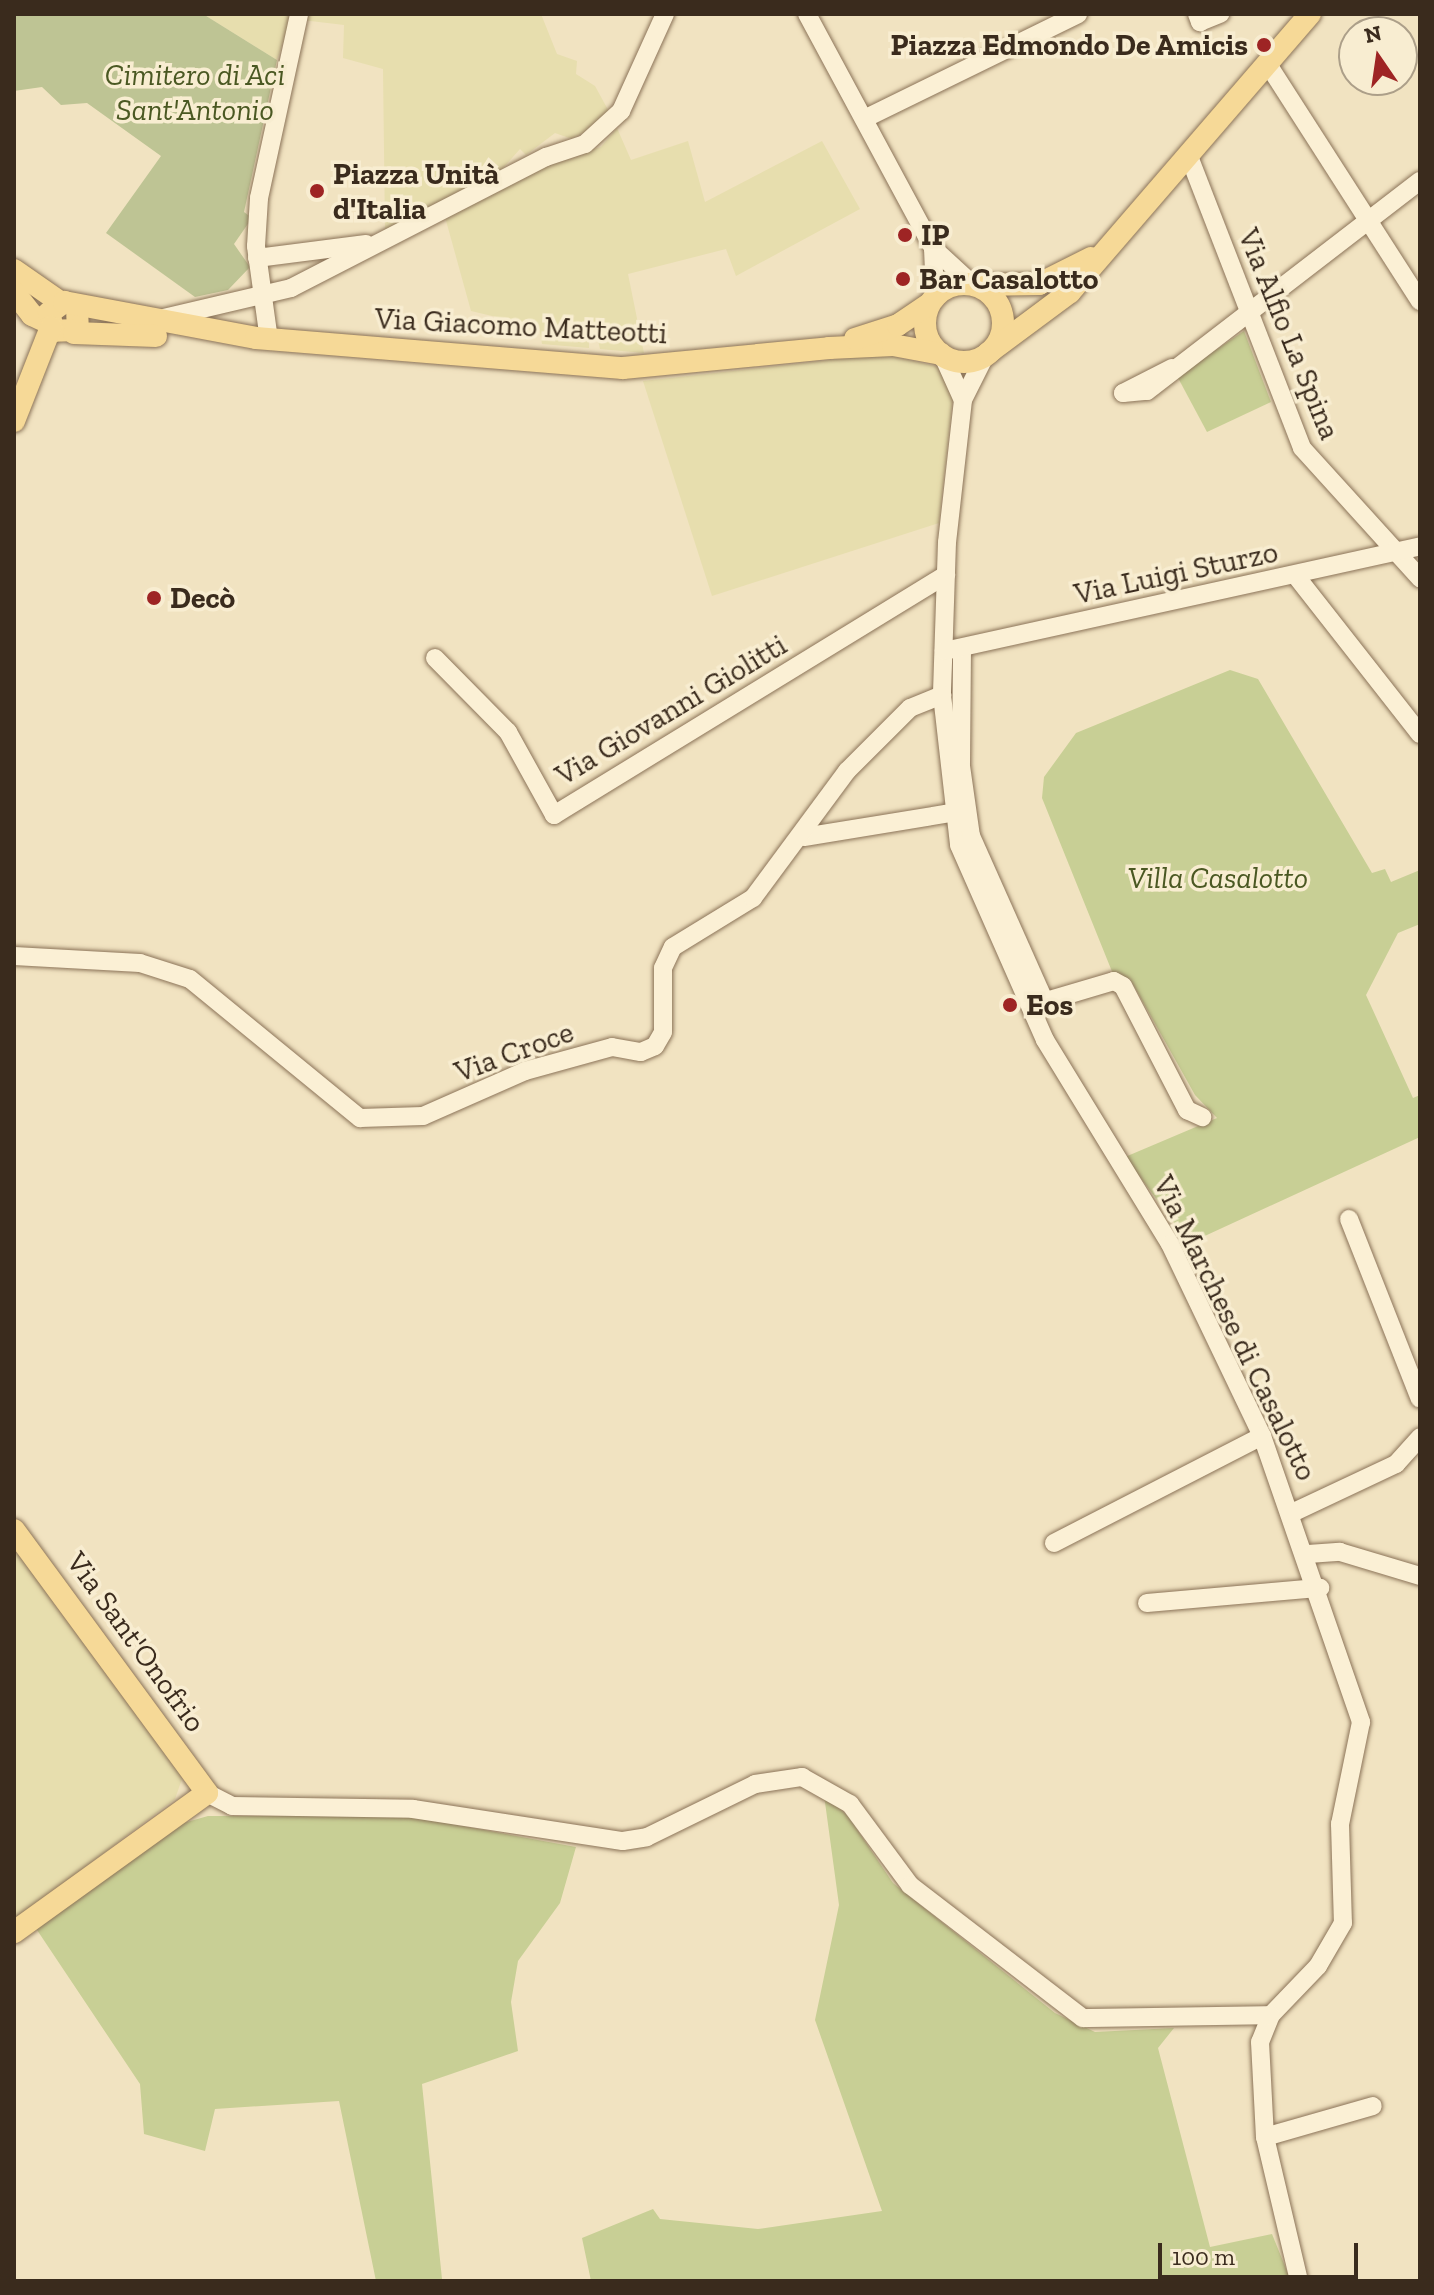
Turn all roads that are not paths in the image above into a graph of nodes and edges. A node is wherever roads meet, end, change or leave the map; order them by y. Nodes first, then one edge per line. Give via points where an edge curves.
1 (665, 14) edge
2 (807, 14) edge
3 (1078, 14) edge
4 (1197, 14) edge
5 (1220, 14) edge
6 (298, 17) edge
7 (1298, 19) edge
8 (1267, 63) junction
9 (868, 117) junction
10 (1188, 154) junction
11 (1420, 181) edge
12 (1369, 222) junction
13 (385, 240) junction
14 (933, 248) junction
15 (1098, 253) junction
16 (257, 258) junction
17 (14, 270) edge
18 (973, 285) junction
19 (14, 292) edge
20 (260, 294) junction
21 (932, 300) junction
22 (1420, 301) edge
23 (68, 304) junction
24 (1250, 315) junction
25 (153, 322) junction
26 (55, 327) junction
27 (263, 339) junction
28 (829, 348) junction
29 (986, 354) junction
30 (942, 355) junction
31 (1172, 368) dead end
32 (963, 400) junction
33 (14, 421) edge
34 (1420, 546) edge
35 (1397, 553) junction
36 (946, 575) junction
37 (1296, 576) junction
38 (1420, 578) edge
39 (953, 650) junction
40 (435, 658) dead end
41 (942, 695) junction
42 (1420, 734) edge
43 (951, 813) junction
44 (804, 837) junction
45 (14, 956) edge
46 (1038, 1004) junction
47 (1202, 1117) dead end
48 (1349, 1219) dead end
49 (1420, 1399) edge
50 (1262, 1436) junction
51 (1420, 1437) edge
52 (1294, 1512) junction
53 (14, 1530) edge
54 (1054, 1543) dead end
55 (1308, 1554) junction
56 (1420, 1576) edge
57 (1320, 1588) junction
58 (1147, 1603) dead end
59 (207, 1793) junction
60 (14, 1932) edge
61 (1271, 2015) junction
62 (1373, 2106) dead end
63 (1265, 2137) junction
64 (1299, 2281) edge

1 - 13 street via 609,125 585,144
2 - 9 street
3 - 9 street
4 - 5 street via 1200,22
6 - 16 street via 259,198
7 - 8 main road
8 - 10 main road
8 - 12 street
9 - 14 street
10 - 15 main road
10 - 24 street, Via Alfio La Spina
11 - 12 street
12 - 22 street
12 - 24 street
13 - 16 street
13 - 20 street via 291,288
14 - 18 street
14 - 21 street
15 - 18 main road via 1039,284
15 - 29 main road via 1070,292
16 - 20 street
17 - 23 main road
18 - 21 main road
18 - 29 main road via 997,302 1003,320
19 - 26 main road
20 - 25 street
20 - 27 street via 270,306
21 - 28 main road via 898,325
21 - 30 main road via 925,331
23 - 25 main road
23 - 26 main road
23 - 26 main road via 82,320
24 - 31 street
24 - 35 street, Via Alfio La Spina via 1311,463
25 - 27 main road
26 - 27 main road
26 - 33 main road
27 - 28 main road, Via Giacomo Matteotti via 623,368
28 - 30 main road via 893,345
29 - 30 main road via 968,362
29 - 32 street
30 - 32 street
32 - 36 street, Via Marchese di Casalotto
34 - 35 street, Via Luigi Sturzo
35 - 37 street, Via Luigi Sturzo
35 - 38 street, Via Alfio La Spina
36 - 39 street, Via Marchese di Casalotto
36 - 40 street, Via Giovanni Giolitti via 554,815 508,732
37 - 39 street, Via Luigi Sturzo
37 - 42 street
39 - 41 street, Via Marchese di Casalotto
39 - 46 street via 971,836
41 - 43 street, Via Marchese di Casalotto
41 - 44 street, Via Croce via 910,708 847,771
43 - 44 street
43 - 46 street, Via Marchese di Casalotto via 973,884
44 - 45 street, Via Croce via 753,898 673,947 663,968 663,1032 655,1046 641,1052 612,1047 525,1071 395,1122 352,1113 190,979 140,963
46 - 47 street via 1114,981 1123,986 1187,1110
46 - 50 street, Via Marchese di Casalotto via 1061,1072 1170,1244
48 - 49 street
50 - 52 street, Via Marchese di Casalotto
50 - 54 street
51 - 52 street via 1396,1464
52 - 55 street, Via Marchese di Casalotto
53 - 59 main road, Via Sant'Onofrio
55 - 56 street via 1340,1552
55 - 57 street, Via Marchese di Casalotto
57 - 58 street
57 - 61 street, Via Marchese di Casalotto via 1361,1722 1340,1824 1343,1923 1318,1966
59 - 60 main road
59 - 61 street via 232,1806 413,1809 623,1841 647,1837 755,1784 802,1777 850,1804 910,1885 1083,2018
61 - 63 street via 1259,2056
62 - 63 street
63 - 64 street

